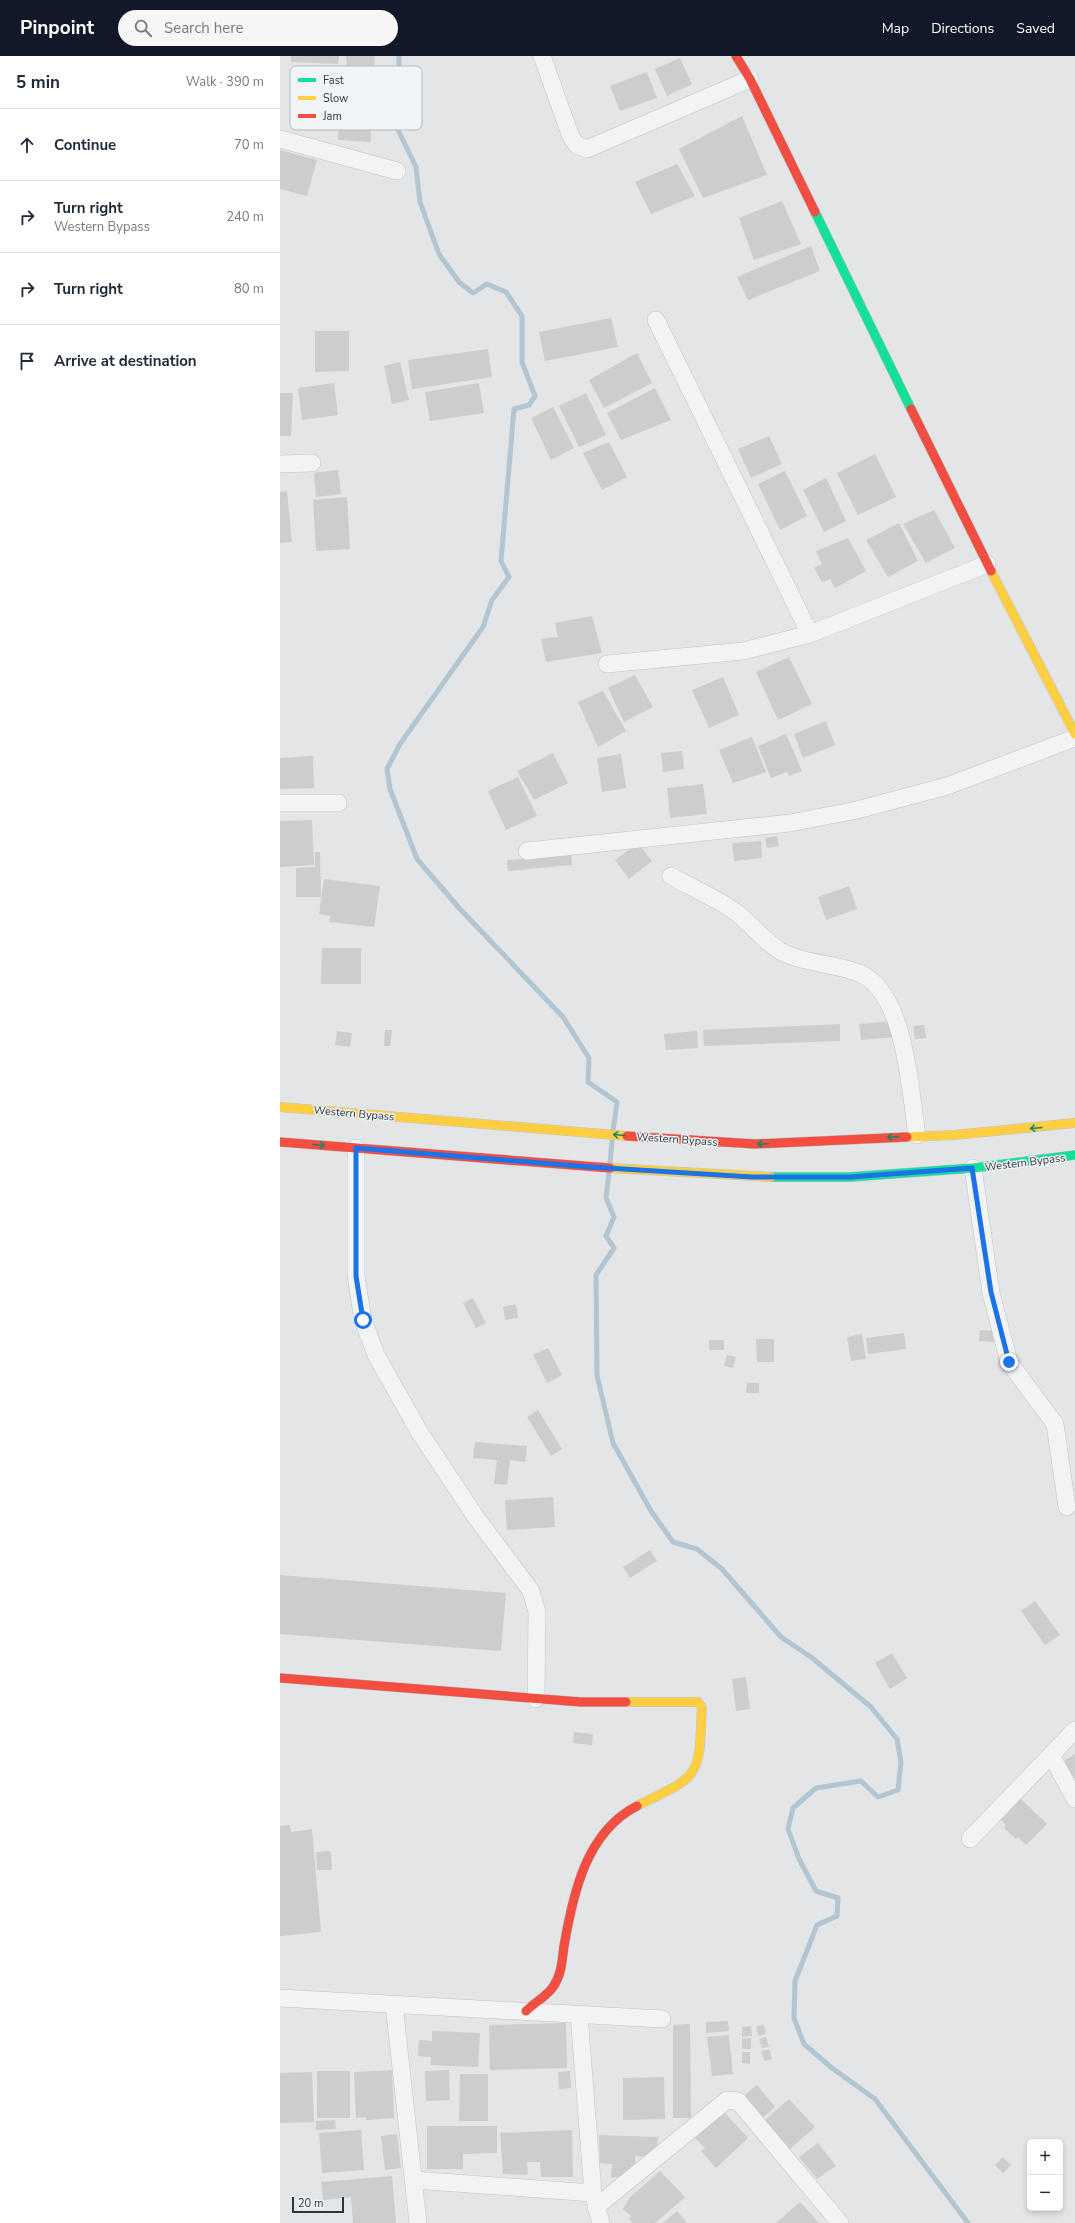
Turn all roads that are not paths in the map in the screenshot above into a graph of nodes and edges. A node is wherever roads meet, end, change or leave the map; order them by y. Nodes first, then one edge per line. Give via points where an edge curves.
1 (542, 56) edge
2 (736, 56) edge
3 (750, 79) junction
4 (280, 139) edge
5 (397, 171) dead end
6 (656, 320) dead end
7 (312, 463) dead end
8 (280, 464) edge
9 (987, 564) junction
10 (810, 634) junction
11 (607, 664) dead end
12 (1075, 734) edge
13 (1075, 738) edge
14 (280, 803) edge
15 (338, 803) dead end
16 (527, 850) dead end
17 (671, 876) dead end
18 (280, 1107) edge
19 (1075, 1123) edge
20 (917, 1135) junction
21 (280, 1142) edge
22 (356, 1148) junction
23 (1075, 1156) edge
24 (972, 1168) junction
25 (1067, 1507) dead end
26 (280, 1678) edge
27 (536, 1699) junction
28 (1075, 1730) edge
29 (1051, 1755) junction
30 (1075, 1800) edge
31 (970, 1839) dead end
32 (280, 1998) edge
33 (394, 2004) junction
34 (526, 2011) junction
35 (579, 2015) junction
36 (662, 2019) dead end
37 (414, 2180) junction
38 (599, 2214) edge
39 (418, 2223) edge
40 (840, 2223) edge

1 - 3 street via 571,137 577,145 587,149
2 - 3 main road
3 - 9 main road
4 - 5 street
6 - 10 street
7 - 8 street
9 - 10 street
9 - 12 main road
10 - 11 street via 743,650
13 - 16 street via 947,786 857,810 790,823
14 - 15 street
17 - 20 street via 737,913 763,939 782,951 802,959 845,968 861,974 876,986 891,1007 901,1033
20 -> 18 main road, Western Bypass via 755,1144 634,1137
19 -> 20 main road, Western Bypass via 954,1135
21 -> 22 main road, Western Bypass
22 - 24 main road, Western Bypass via 752,1177 850,1177
22 - 27 street via 356,1276 363,1320 376,1355 420,1432 475,1516 531,1591 537,1612
23 - 24 main road, Western Bypass
24 - 25 street via 991,1292 1009,1362 1055,1424
26 - 27 main road
27 - 34 main road via 581,1702 698,1702 702,1714 698,1758 692,1773 682,1782 626,1811 602,1834 590,1854 578,1882 561,1971 553,1986
28 - 29 street
29 - 30 street
29 - 31 street
32 - 33 street
33 - 34 street
33 - 37 street
34 - 35 street
35 - 36 street
35 - 38 street
37 - 38 street
37 - 39 street
38 - 40 street via 727,2100 732,2099 738,2101

